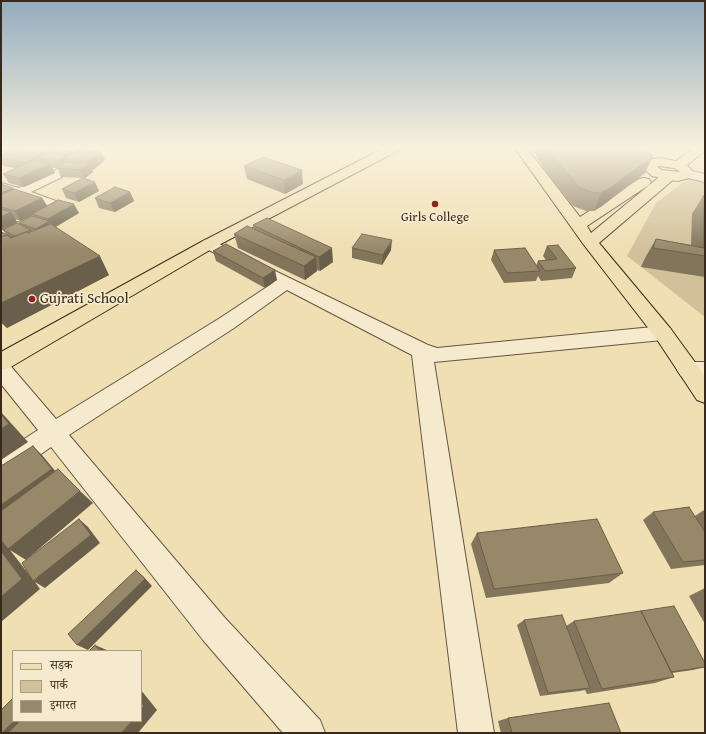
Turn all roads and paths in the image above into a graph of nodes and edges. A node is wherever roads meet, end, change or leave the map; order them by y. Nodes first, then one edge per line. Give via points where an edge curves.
1 (43, 181) edge
2 (329, 181) edge
3 (545, 181) edge
4 (642, 181) edge
5 (649, 181) edge
6 (1, 187) edge
7 (22, 192) junction
8 (578, 225) junction
9 (1, 237) edge
10 (590, 242) junction
11 (209, 244) junction
12 (286, 283) junction
13 (663, 333) junction
14 (422, 351) junction
15 (1, 362) edge
16 (1, 369) edge
17 (696, 370) edge
18 (705, 394) edge
19 (53, 433) junction
20 (1, 468) edge
21 (307, 733) edge
22 (476, 733) edge

1 - 7 street
2 - 11 main road
3 - 8 main road
4 - 8 main road
5 - 10 main road
6 - 7 street
7 - 9 street via 51,204 52,207 42,216
8 - 10 main road
10 - 13 main road
11 - 12 street
11 - 15 main road
12 - 14 street
12 - 19 street
13 - 14 street via 437,355
13 - 17 main road
14 - 22 street
16 - 19 street
17 - 18 main road
19 - 20 street
19 - 21 street via 214,629

